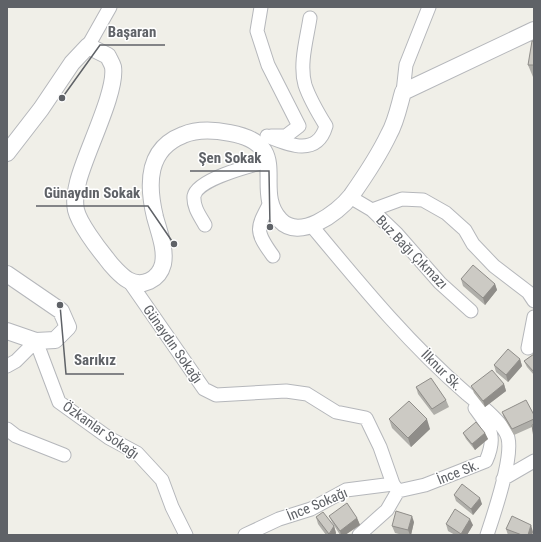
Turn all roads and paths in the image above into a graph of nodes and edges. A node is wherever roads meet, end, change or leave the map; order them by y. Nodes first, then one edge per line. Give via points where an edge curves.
1 (110, 7) edge
2 (261, 7) edge
3 (429, 7) edge
4 (310, 18) dead end
5 (534, 30) edge
6 (88, 46) junction
7 (403, 92) junction
8 (261, 138) junction
9 (7, 153) edge
10 (268, 161) junction
11 (350, 197) junction
12 (270, 203) junction
13 (372, 210) junction
14 (205, 225) dead end
15 (311, 225) junction
16 (273, 256) dead end
17 (7, 274) edge
18 (129, 281) junction
19 (534, 301) edge
20 (471, 311) dead end
21 (534, 317) edge
22 (7, 331) edge
23 (36, 341) junction
24 (528, 348) dead end
25 (7, 366) edge
26 (463, 390) junction
27 (7, 429) edge
28 (64, 455) dead end
29 (534, 461) edge
30 (503, 479) junction
31 (396, 487) junction
32 (186, 535) edge
33 (245, 535) edge
34 (359, 535) edge
35 (487, 535) edge

1 - 6 street
2 - 8 street via 258,31 268,65 299,126 286,136
3 - 7 street via 406,65
4 - 8 street via 304,60 305,84 326,126 324,135 313,144 293,146
5 - 7 street
6 - 9 street via 72,63
6 - 18 street via 108,56 113,67 112,83 82,166 76,192 76,210 107,260
7 - 11 street via 390,133
8 - 10 street
8 - 18 street via 217,130 188,133 173,139 160,152 153,163 150,178 164,255 162,266 158,275 150,282
10 - 12 street
10 - 14 street via 237,169 205,184 196,192 195,207
11 - 13 street, Buz Bağı Çıkmazı
11 - 15 street via 334,211
12 - 15 street via 279,219 290,228 303,229
12 - 16 street via 259,223 260,238
13 - 19 street via 402,199 423,200 446,213 465,230 494,266 528,292
13 - 20 street, Buz Bağı Çıkmazı via 397,234 440,284
15 - 26 street, İlknur Sk. via 389,318
17 - 23 street via 62,311 68,327 55,340
18 - 31 street, Günaydın Sokağı via 204,389 216,395 286,391 307,394 336,412 366,418
21 - 24 street
22 - 23 street
23 - 25 street via 16,361
23 - 32 street, Özkanlar Sokağı via 59,402 109,438 137,453 162,480
26 - 30 street, İlknur Sk. via 494,417 508,437 507,463
26 - 31 street, İnce Sk. via 493,437 492,448 486,460 425,485
27 - 28 street via 16,436
29 - 30 street
30 - 35 street, İlknur Sk.
31 - 33 street, İnce Sokağı via 346,490 311,509 279,519
31 - 34 street via 387,510

